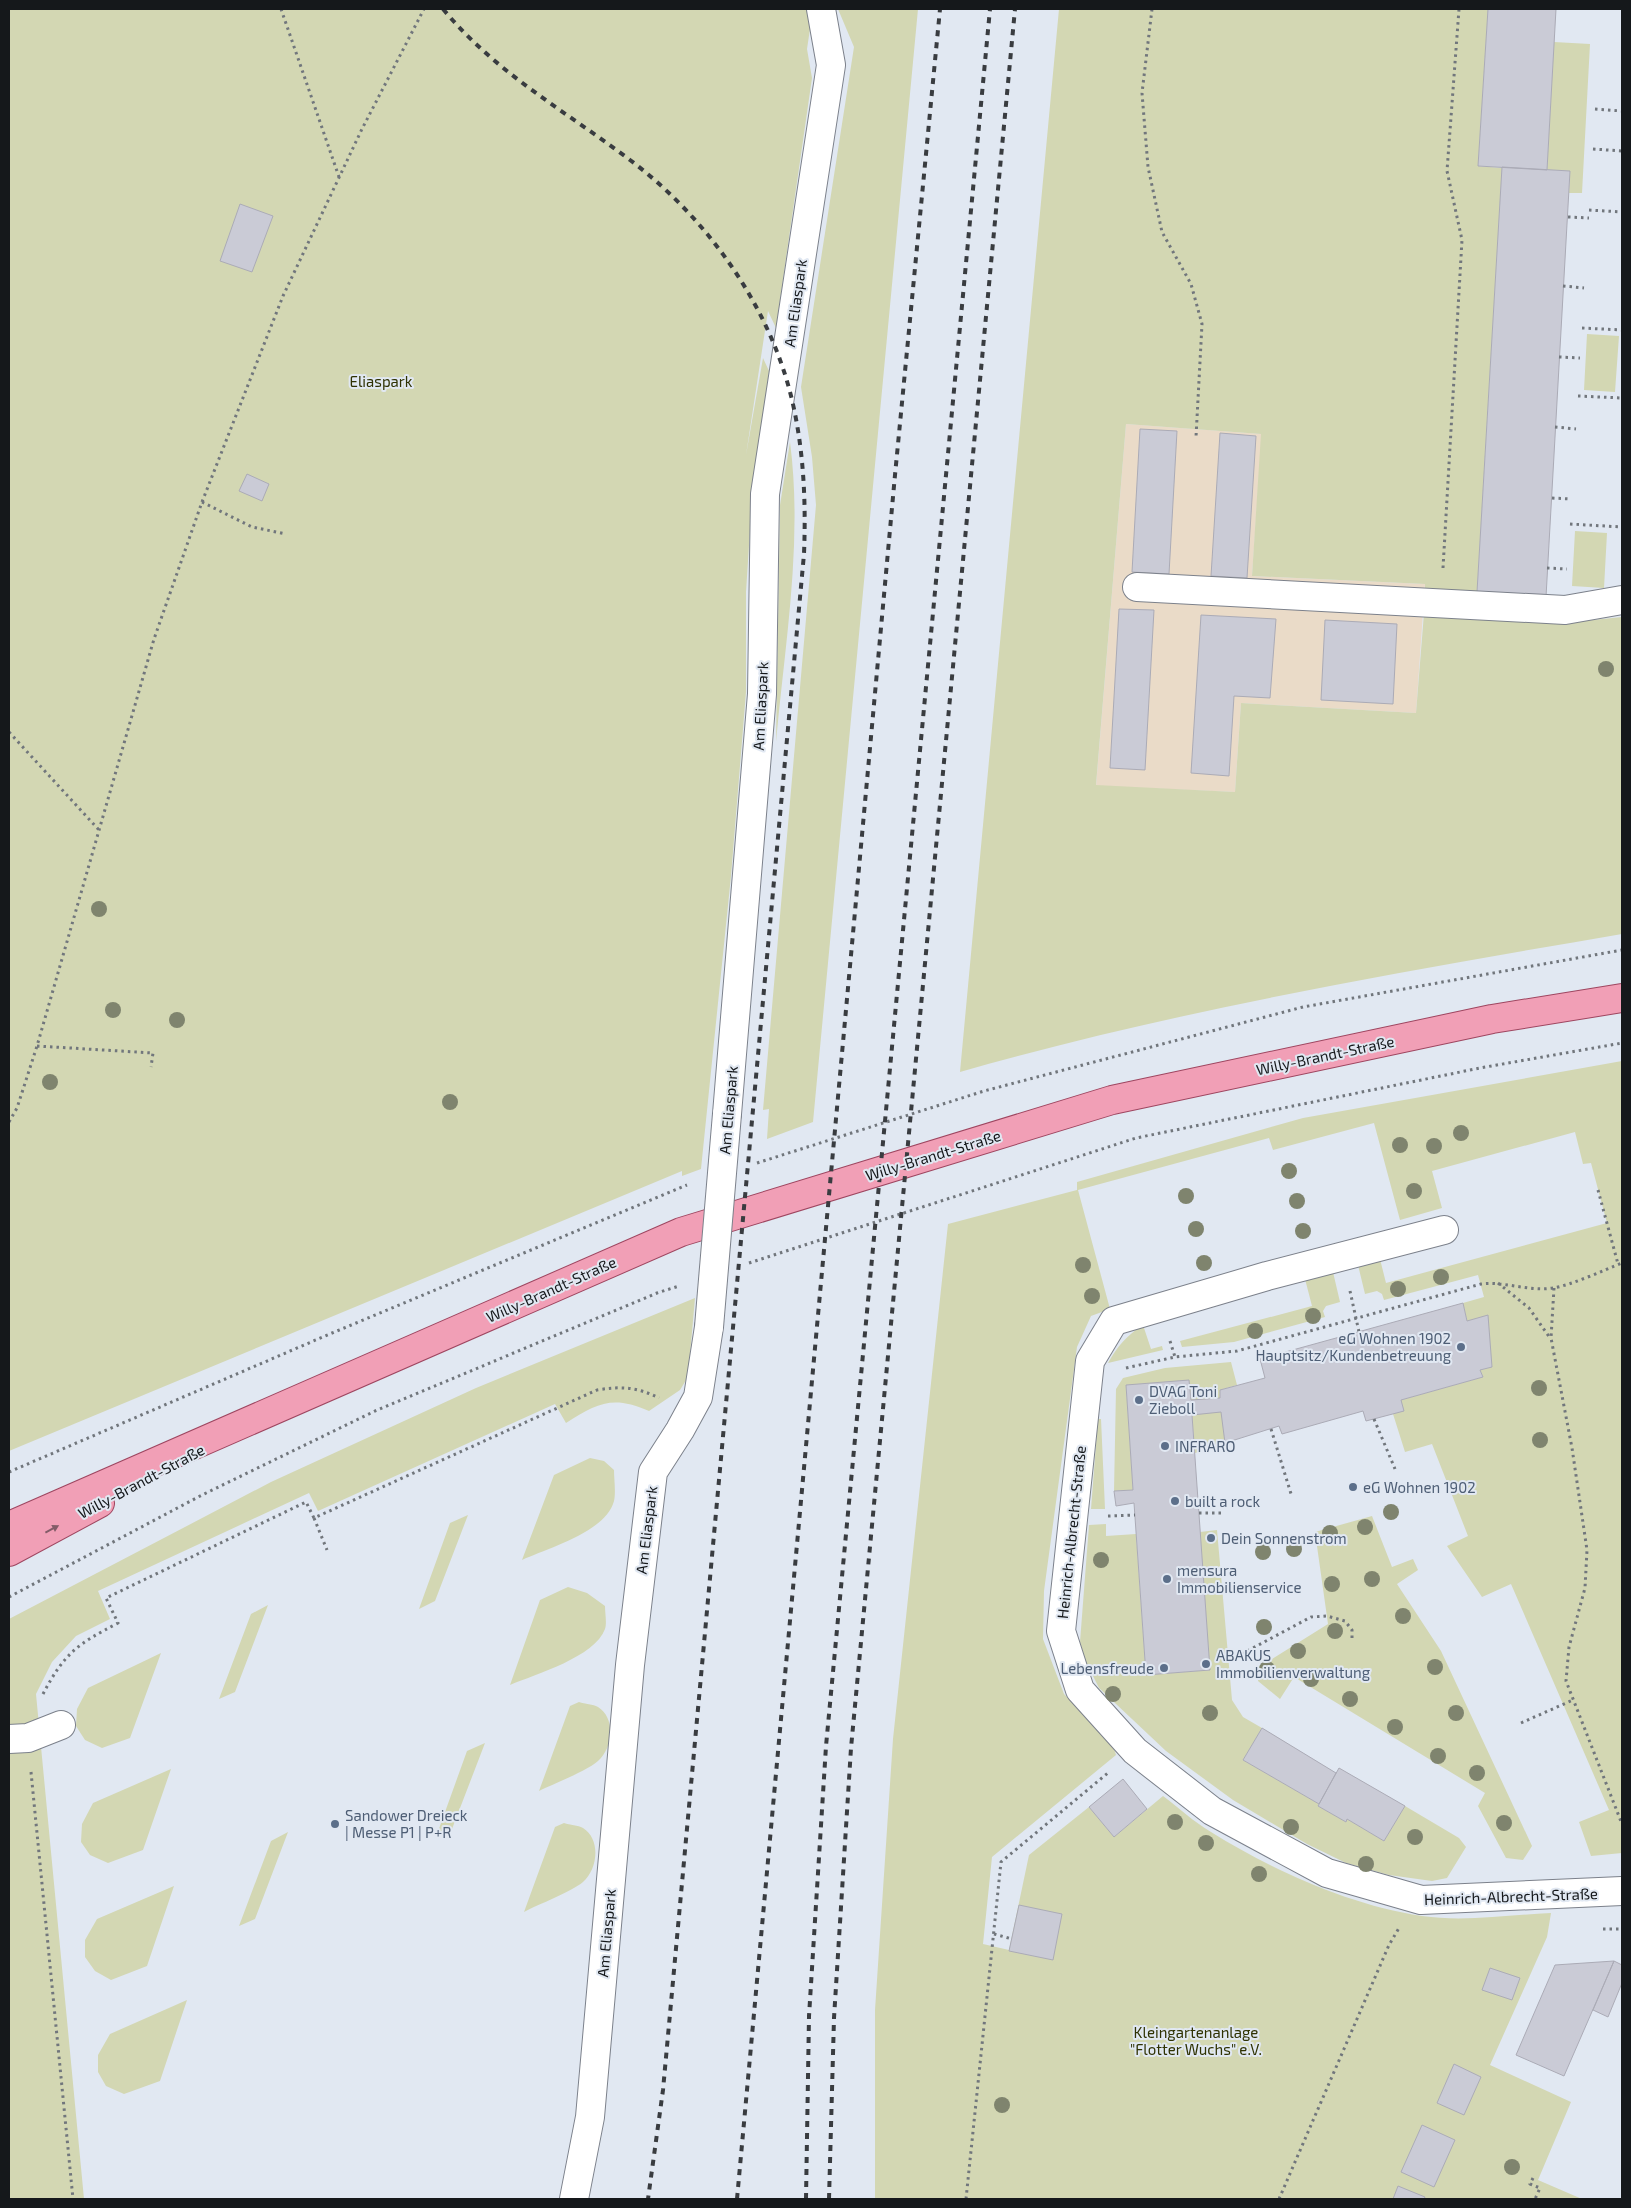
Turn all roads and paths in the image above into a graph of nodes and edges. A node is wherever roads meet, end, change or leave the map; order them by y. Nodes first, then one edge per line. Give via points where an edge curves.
1 (281, 9) edge
2 (424, 9) edge
3 (821, 9) edge
4 (1152, 9) edge
5 (1459, 9) edge
6 (1595, 109) dead end
7 (1622, 111) edge
8 (1593, 149) dead end
9 (1622, 152) edge
10 (339, 178) junction
11 (1589, 210) dead end
12 (1622, 212) edge
13 (1568, 217) dead end
14 (1589, 218) dead end
15 (1564, 286) dead end
16 (1584, 288) dead end
17 (1582, 328) dead end
18 (1622, 330) edge
19 (1559, 357) dead end
20 (1580, 358) dead end
21 (1578, 396) dead end
22 (1622, 398) edge
23 (1555, 427) dead end
24 (1576, 429) dead end
25 (1196, 437) dead end
26 (1552, 498) dead end
27 (1571, 499) dead end
28 (202, 502) junction
29 (1570, 524) dead end
30 (1622, 527) edge
31 (286, 534) dead end
32 (1547, 568) dead end
33 (1567, 569) dead end
34 (1137, 587) dead end
35 (1622, 600) edge
36 (1442, 602) junction
37 (9, 732) edge
38 (99, 830) junction
39 (1622, 998) edge
40 (1622, 1043) edge
41 (38, 1046) junction
42 (151, 1067) dead end
43 (9, 1122) edge
44 (1598, 1190) dead end
45 (1444, 1230) dead end
46 (1620, 1264) edge
47 (742, 1266) dead end
48 (1497, 1282) junction
49 (685, 1284) dead end
50 (1554, 1288) junction
51 (1357, 1317) junction
52 (1359, 1332) dead end
53 (1550, 1338) junction
54 (1088, 1377) junction
55 (273, 1410) junction
56 (1374, 1419) dead end
57 (1271, 1429) dead end
58 (680, 1430) junction
59 (1395, 1470) dead end
60 (1292, 1497) dead end
61 (1199, 1513) dead end
62 (1224, 1513) dead end
63 (314, 1518) junction
64 (9, 1526) edge
65 (327, 1550) dead end
66 (9, 1552) edge
67 (9, 1597) edge
68 (1352, 1641) dead end
69 (1236, 1658) dead end
70 (1573, 1700) junction
71 (1522, 1723) dead end
72 (61, 1725) dead end
73 (18, 1738) edge
74 (1135, 1751) junction
75 (1622, 1824) edge
76 (1622, 1892) edge
77 (994, 1934) junction
78 (1012, 1939) dead end
79 (1389, 1945) dead end
80 (1533, 2178) dead end
81 (73, 2199) edge
82 (574, 2199) edge
83 (966, 2199) edge
84 (1278, 2199) edge
85 (1535, 2199) edge

1 - 10 path
2 - 10 path
3 - 58 street, Am Eliaspark, bridge via 831,65 765,494 762,694 709,1327 698,1397
4 - 25 path via 1142,93 1148,167 1162,232 1191,284 1202,324
5 - 36 path via 1447,171 1462,240
6 - 7 path
8 - 9 path
10 - 28 path via 284,296
11 - 12 path
13 - 14 path
15 - 16 path
17 - 18 path
19 - 20 path
21 - 22 path
23 - 24 path
26 - 27 path
28 - 31 path via 252,526
28 - 38 path via 154,639
29 - 30 path
32 - 33 path
34 - 36 street
35 - 36 street via 1564,610
37 - 38 path
38 - 41 path
39 - 55 main road, Willy-Brandt-Straße via 1492,1019 1112,1100 681,1232
40 - 47 path via 1480,1068 1136,1138
41 - 42 path via 153,1053
41 - 43 path
44 - 46 path
45 - 54 street, Heinrich-Albrecht-Straße via 1249,1281 1114,1321 1090,1361
46 - 50 path
48 - 50 path via 1528,1288
48 - 51 path
48 - 53 path via 1529,1308
49 - 67 path via 375,1411 202,1495
50 - 53 path
51 - 52 path
51 - 54 path via 1237,1351 1175,1357
53 - 70 path via 1572,1448 1587,1550 1585,1588 1569,1647 1566,1681
54 - 74 street, Heinrich-Albrecht-Straße via 1060,1631 1080,1690
55 - 64 main road, Willy-Brandt-Straße
66 -> 55 main road, Willy-Brandt-Straße
56 - 59 path
57 - 60 path
58 - 63 path via 663,1400 642,1389 618,1386 597,1390
58 - 82 street, Am Eliaspark via 653,1472 630,1665 590,2117
61 - 62 path
63 - 65 path
63 - 73 path via 306,1502 106,1598 118,1623 82,1642 59,1665
68 - 69 path via 1352,1630 1345,1621 1326,1616 1311,1617
70 - 71 path
70 - 75 path
72 - 73 street
73 - 81 path
74 - 76 street, Heinrich-Albrecht-Straße via 1212,1811 1337,1876 1421,1900
74 - 77 path via 1001,1862
77 - 78 path
77 - 83 path
79 - 84 path
80 - 85 path via 1530,2184 1540,2188

